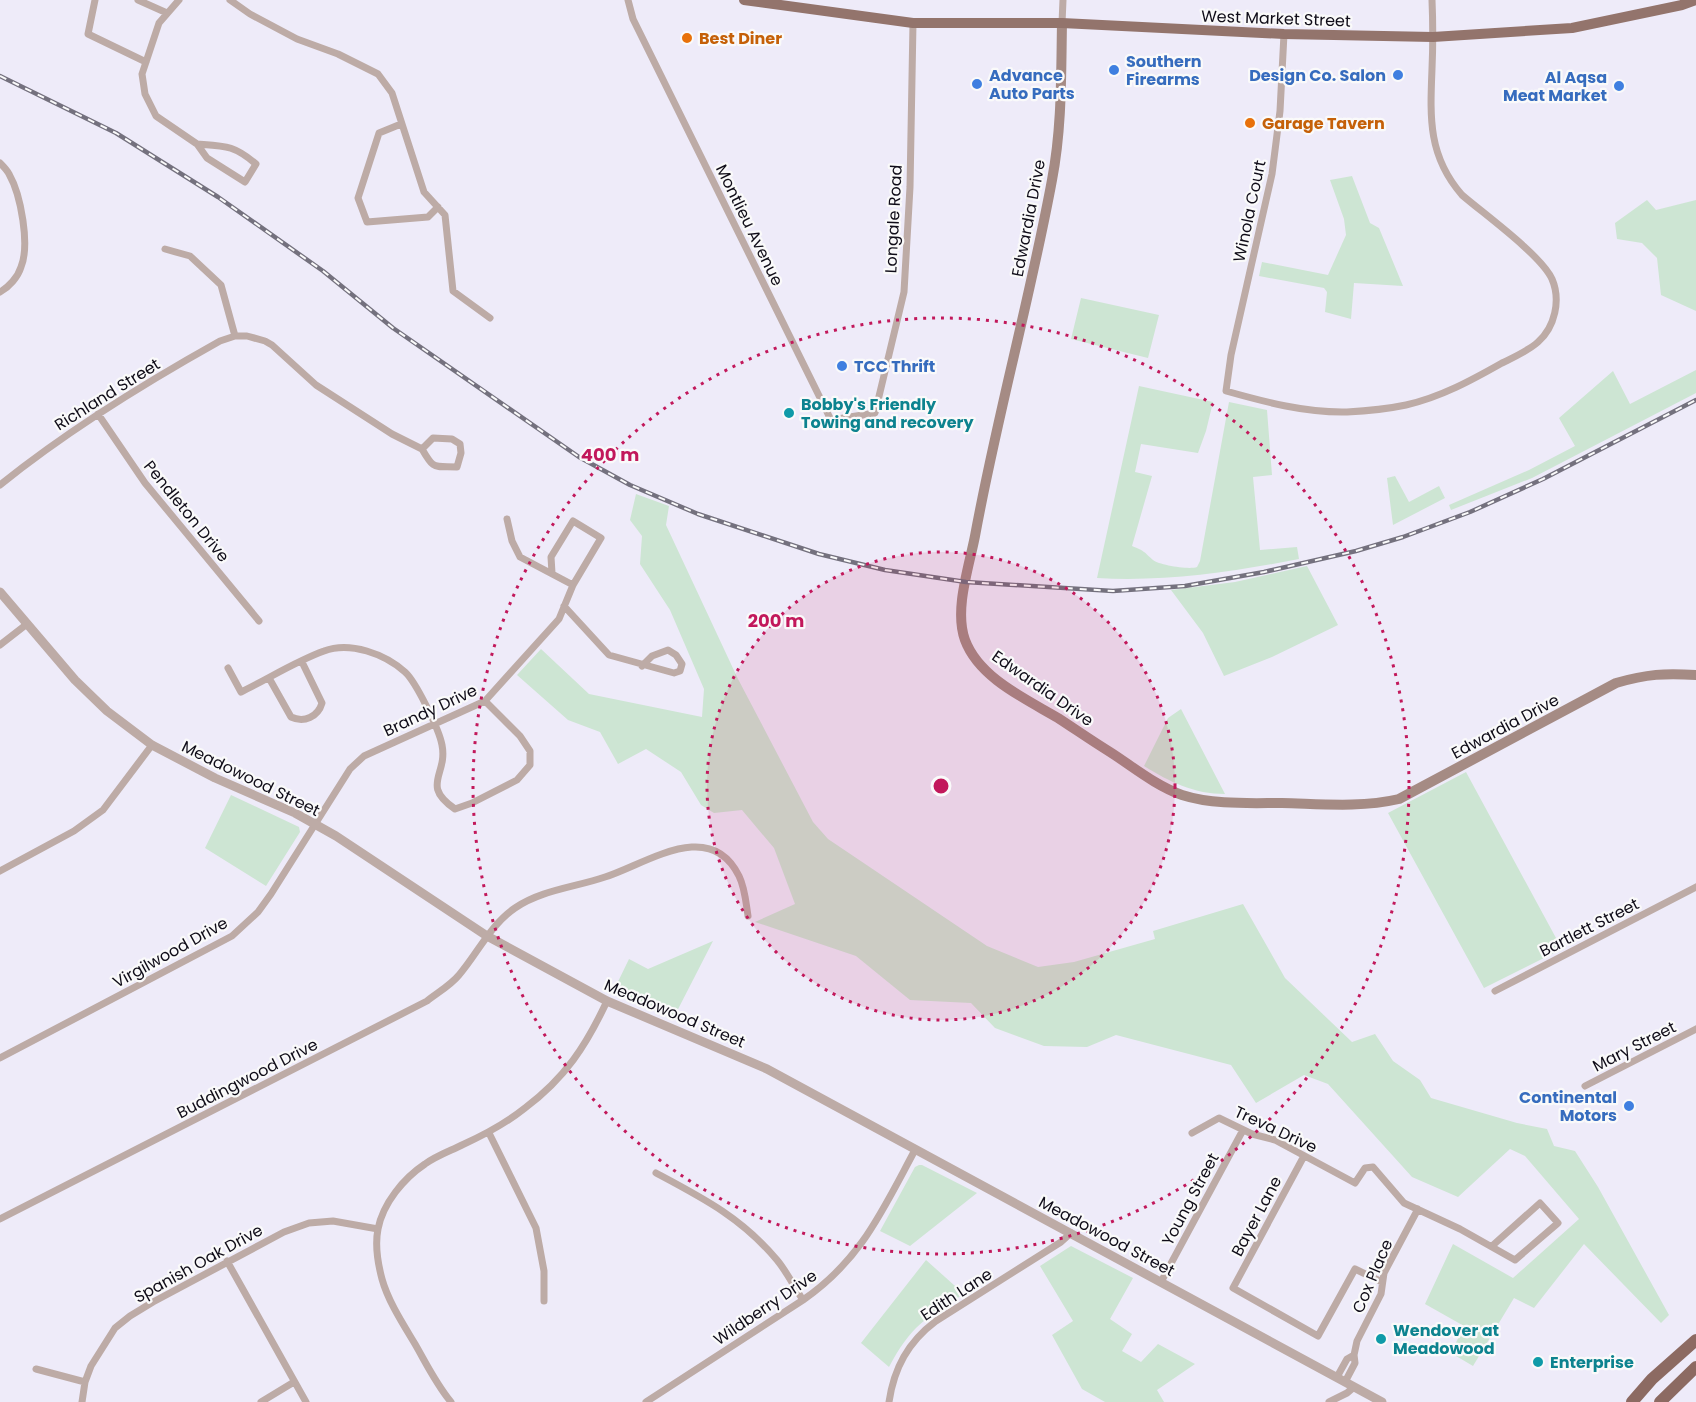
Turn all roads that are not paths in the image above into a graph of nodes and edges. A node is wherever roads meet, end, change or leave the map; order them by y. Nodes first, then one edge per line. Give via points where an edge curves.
1 (95, 0) edge
2 (138, 0) edge
3 (179, 0) edge
4 (230, 0) edge
5 (628, 0) edge
6 (744, 0) edge
7 (1062, 0) edge
8 (1432, 0) edge
9 (1696, 0) edge
10 (166, 13) junction
11 (913, 23) junction
12 (1062, 23) junction
13 (1284, 34) junction
14 (1433, 37) junction
15 (146, 62) junction
16 (401, 124) junction
17 (197, 144) junction
18 (0, 163) edge
19 (438, 207) junction
20 (165, 249) dead end
21 (0, 292) edge
22 (490, 318) dead end
23 (235, 336) junction
24 (875, 413) joint
25 (98, 414) junction
26 (422, 449) junction
27 (0, 485) edge
28 (507, 519) dead end
29 (552, 573) junction
30 (573, 585) junction
31 (0, 592) edge
32 (564, 606) junction
33 (259, 621) dead end
34 (27, 624) junction
35 (0, 645) edge
36 (302, 662) junction
37 (642, 666) junction
38 (228, 668) dead end
39 (1696, 675) edge
40 (269, 678) junction
41 (485, 701) junction
42 (436, 724) junction
43 (152, 745) junction
44 (315, 825) junction
45 (0, 871) edge
46 (1696, 887) edge
47 (748, 916) dead end
48 (487, 936) junction
49 (1494, 991) dead end
50 (607, 1001) junction
51 (1696, 1029) edge
52 (0, 1058) edge
53 (1585, 1086) dead end
54 (1243, 1130) junction
55 (489, 1133) junction
56 (1192, 1133) dead end
57 (915, 1150) junction
58 (1304, 1155) junction
59 (656, 1173) dead end
60 (1418, 1209) junction
61 (0, 1219) edge
62 (378, 1229) junction
63 (1071, 1233) junction
64 (1492, 1246) junction
65 (227, 1261) junction
66 (1161, 1282) junction
67 (1382, 1282) junction
68 (802, 1300) junction
69 (544, 1301) dead end
70 (1696, 1341) edge
71 (1696, 1367) edge
72 (36, 1369) dead end
73 (85, 1382) junction
74 (1345, 1382) junction
75 (294, 1383) junction
76 (81, 1402) edge
77 (261, 1402) edge
78 (306, 1402) edge
79 (451, 1402) edge
80 (646, 1402) edge
81 (889, 1402) edge
82 (1329, 1402) edge
83 (1382, 1402) edge
84 (1632, 1402) edge
85 (1660, 1402) edge

1 - 15 street via 88,34
2 - 10 street
3 - 10 street
4 - 16 street via 297,39 378,74 392,93
5 - 24 street, Montlieu Avenue via 633,19 831,420
6 - 11 main road, West Market Street
7 - 12 street
8 - 14 street
9 - 14 main road, West Market Street via 1572,28
10 - 15 street
11 - 12 main road, West Market Street
11 - 24 street, Longale Road via 910,187 903,292
12 - 13 main road, West Market Street
12 - 39 main road, Edwardia Drive via 1059,127 1052,178 961,605 965,642 982,666 1034,704 1182,795 1227,802 1326,805 1399,799 1616,683 1642,675
13 - 14 main road, West Market Street
13 - 14 street, Winola Court via 1272,174 1226,391 1331,412 1380,410 1450,390 1538,342 1556,307 1548,272 1462,195 1438,157 1431,124
15 - 17 street via 142,74 145,94 156,116
16 - 19 street via 424,192
16 - 19 street via 379,133 358,198 367,222 428,217
17 - 17 street via 242,151 256,164 245,182 207,158
18 - 21 street via 9,173 16,193 25,238 21,268
19 - 22 street via 445,215 453,291
20 - 23 street via 190,256 221,285
23 - 25 street, Richland Street via 219,341
23 - 26 street via 256,337 272,345 316,385
25 - 27 street, Richland Street
25 - 33 street, Pendleton Drive via 145,483
26 - 26 street via 433,438 452,439 460,444 457,467 433,466 426,461
28 - 29 street via 520,557
29 - 30 street
29 - 30 street, Brandy Drive via 551,557 573,521 601,538
30 - 32 street, Brandy Drive
31 - 34 street, Meadowood Street
32 - 37 street via 609,655
32 - 41 street, Brandy Drive via 558,619
34 - 35 street
34 - 43 street, Meadowood Street via 75,680
36 - 40 street
36 - 40 street via 322,703 311,717 291,717
36 - 42 street via 326,650 351,648 382,656 407,673
37 - 37 street via 674,673 680,671 682,664 668,650 652,656
38 - 40 street via 241,692
41 - 42 street, Brandy Drive
41 - 42 street via 520,736 530,751 530,765 517,780 480,800 455,809 441,799 435,782 442,765
42 - 44 street, Brandy Drive via 364,756 350,769
43 - 44 street, Meadowood Street
43 - 45 street via 102,810 74,831
44 - 48 street, Meadowood Street
44 - 52 street, Virgilwood Drive via 258,912 232,936
46 - 49 street, Bartlett Street
47 - 48 street, Buddingwood Drive via 742,883 730,863 709,849 694,846 681,847 608,876 527,901 504,917
48 - 50 street, Meadowood Street
48 - 61 street, Buddingwood Drive via 457,978 427,1000
50 - 55 street via 580,1053 564,1073
50 - 57 street, Meadowood Street via 767,1069
51 - 53 street, Mary Street
54 - 56 street, Treva Drive via 1219,1118
54 - 58 street, Treva Drive
54 - 66 street, Young Street
55 - 62 street via 428,1162 410,1175 394,1195
55 - 69 street via 536,1228 544,1271
57 - 63 street, Meadowood Street
57 - 68 street, Wildberry Drive via 865,1240 841,1269
58 - 60 street, Treva Drive via 1355,1184 1365,1168 1373,1167 1399,1199
58 - 67 street, Bayer Lane via 1233,1288 1318,1336 1355,1269
59 - 68 street via 739,1222 777,1261
60 - 64 street, Treva Drive
60 - 67 street, Cox Place
62 - 65 street, Spanish Oak Drive via 333,1221 309,1223
62 - 79 street via 382,1280
63 - 66 street, Meadowood Street
63 - 81 street, Edith Lane via 919,1335 898,1365
64 - 64 street, Treva Drive via 1515,1260 1557,1223 1540,1203
65 - 73 street, Spanish Oak Drive via 115,1328
65 - 75 street
66 - 74 street, Meadowood Street
67 - 74 street, Cox Place via 1381,1294 1354,1354 1347,1359
68 - 80 street, Wildberry Drive
70 - 84 highway
71 - 85 highway
72 - 73 street
73 - 76 street, Spanish Oak Drive
74 - 82 street, Cox Place via 1347,1393
74 - 83 street, Meadowood Street
75 - 77 street
75 - 78 street

